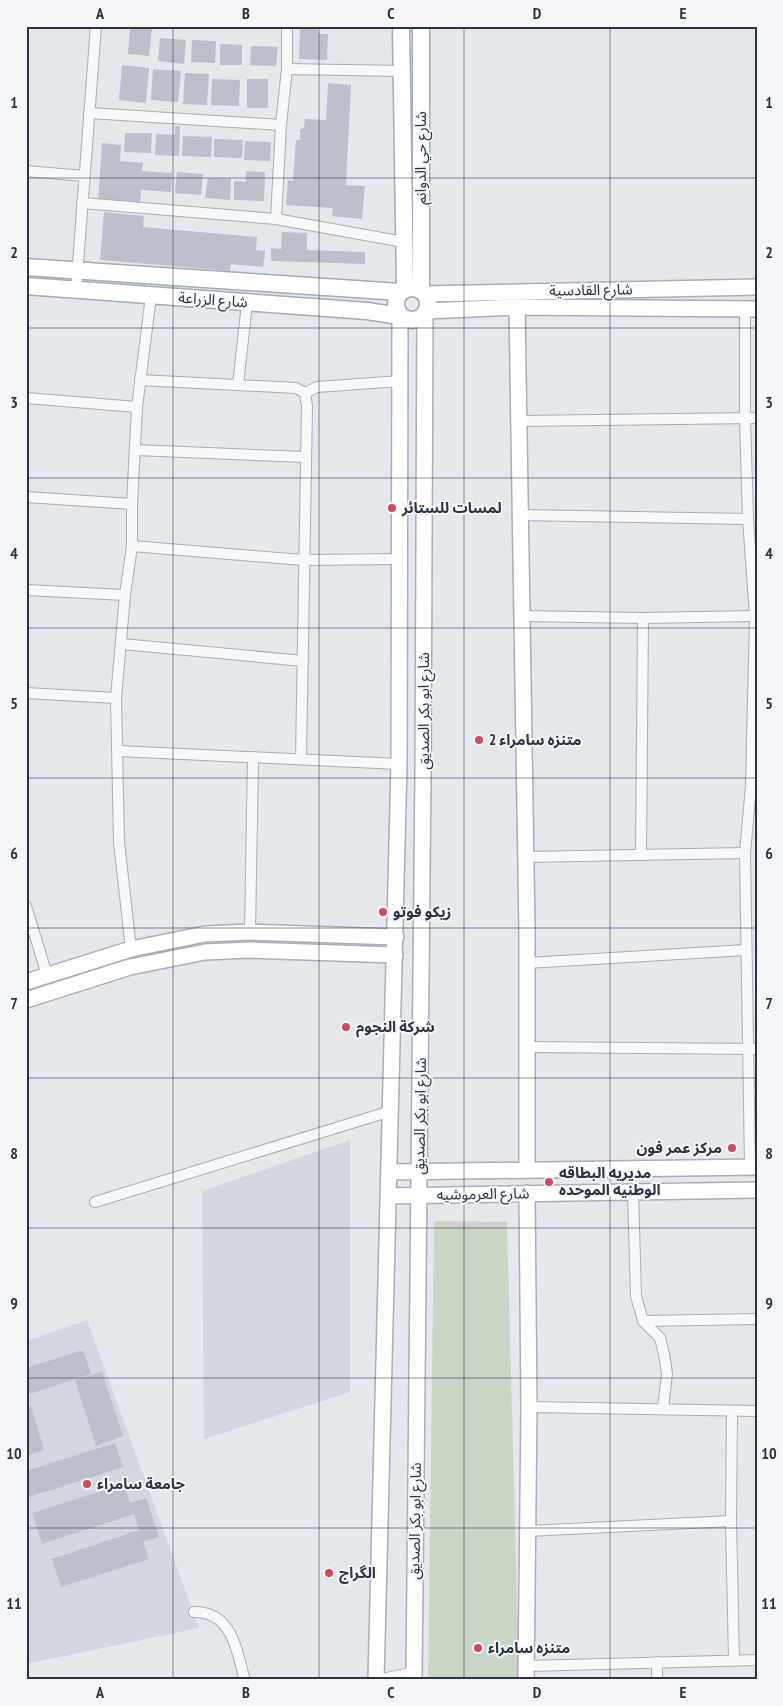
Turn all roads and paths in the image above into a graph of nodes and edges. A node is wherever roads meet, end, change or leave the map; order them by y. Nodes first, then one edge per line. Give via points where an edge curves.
1 (96, 26) edge
2 (286, 26) edge
3 (401, 26) edge
4 (421, 26) edge
5 (287, 68) junction
6 (402, 71) junction
7 (89, 113) junction
8 (281, 125) junction
9 (26, 171) edge
10 (84, 176) junction
11 (82, 203) junction
12 (276, 219) junction
13 (404, 242) junction
14 (26, 267) edge
15 (77, 272) junction
16 (26, 286) edge
17 (757, 287) edge
18 (76, 290) junction
19 (402, 290) junction
20 (423, 292) junction
21 (151, 296) junction
22 (247, 303) junction
23 (517, 307) junction
24 (751, 309) edge
25 (426, 312) junction
26 (400, 316) junction
27 (140, 380) junction
28 (400, 381) junction
29 (238, 385) junction
30 (305, 394) junction
31 (26, 398) edge
32 (137, 407) junction
33 (757, 418) edge
34 (745, 419) junction
35 (518, 421) junction
36 (135, 450) junction
37 (305, 457) junction
38 (26, 497) edge
39 (132, 504) junction
40 (519, 515) junction
41 (748, 519) junction
42 (132, 546) junction
43 (303, 560) junction
44 (400, 560) junction
45 (26, 590) edge
46 (125, 595) junction
47 (755, 600) edge
48 (521, 616) junction
49 (755, 616) junction
50 (643, 618) junction
51 (122, 644) junction
52 (303, 661) junction
53 (26, 693) edge
54 (116, 698) junction
55 (118, 751) junction
56 (253, 757) junction
57 (301, 759) junction
58 (399, 764) junction
59 (754, 786) edge
60 (745, 853) junction
61 (641, 855) junction
62 (525, 857) junction
63 (26, 906) edge
64 (250, 932) junction
65 (396, 937) junction
66 (131, 949) junction
67 (746, 950) junction
68 (395, 955) junction
69 (527, 963) junction
70 (47, 975) junction
71 (26, 982) edge
72 (26, 1000) edge
73 (527, 1047) junction
74 (752, 1049) edge
75 (391, 1111) junction
76 (753, 1167) edge
77 (527, 1170) junction
78 (390, 1172) junction
79 (419, 1172) junction
80 (757, 1190) edge
81 (633, 1192) junction
82 (527, 1194) junction
83 (419, 1195) junction
84 (389, 1196) junction
85 (95, 1202) dead end
86 (757, 1319) edge
87 (643, 1321) junction
88 (529, 1407) junction
89 (663, 1408) junction
90 (757, 1410) edge
91 (732, 1411) junction
92 (731, 1521) junction
93 (528, 1531) junction
94 (194, 1612) dead end
95 (734, 1660) junction
96 (757, 1660) edge
97 (657, 1662) junction
98 (527, 1673) edge
99 (414, 1676) edge
100 (245, 1680) edge
101 (377, 1680) edge
102 (657, 1680) edge

1 - 7 street
2 - 5 street
3 - 6 main road, شارع حي الدوانم
4 - 20 main road, شارع حي الدوانم
5 - 6 street
5 - 8 street
6 - 13 main road, شارع حي الدوانم
7 - 8 street
7 - 10 street
8 - 12 street
9 - 10 street
10 - 11 street
11 - 12 street
11 - 15 street
12 - 13 street
13 - 19 main road, شارع حي الدوانم
14 - 15 main road, شارع الزراعة
15 - 18 street
15 - 19 main road, شارع الزراعة
16 - 18 main road, شارع الزراعة
17 - 20 main road, شارع القادسية
18 - 21 main road, شارع الزراعة
19 - 20 main road via 416,288
19 - 26 main road via 395,306
20 - 25 main road via 428,299
21 - 22 main road, شارع الزراعة
21 - 27 street
22 - 26 main road, شارع الزراعة
22 - 29 street
23 - 24 main road, شارع القادسية
23 - 25 main road, شارع القادسية
23 - 35 main road
24 - 34 street
25 - 26 main road via 415,320
25 - 79 main road, شارع ابو بكر الصديق
26 - 28 main road, شارع ابو بكر الصديق
27 - 29 street
27 - 32 street
28 - 30 street via 316,386
28 - 44 main road, شارع ابو بكر الصديق
29 - 30 street via 296,388
30 - 37 street via 308,406
31 - 32 street
32 - 36 street
33 - 34 street
34 - 35 street
34 - 41 street
35 - 40 main road
36 - 37 street
36 - 39 street
37 - 43 street
38 - 39 street
39 - 42 street
40 - 41 street
40 - 48 main road
41 - 47 street
42 - 43 street
42 - 46 street
43 - 44 street
43 - 52 street
44 - 58 main road, شارع ابو بكر الصديق
45 - 46 street
46 - 51 street
47 - 49 street
48 - 50 street
48 - 62 main road
49 - 50 street
49 - 59 street
50 - 61 street
51 - 52 street
51 - 54 street
52 - 57 street
53 - 54 street
54 - 55 street
55 - 56 street
55 - 66 street via 120,842
56 - 57 street
56 - 64 street
57 - 58 street
58 - 65 main road, شارع ابو بكر الصديق
59 - 60 street
60 - 61 street
60 - 67 street
61 - 62 street
62 - 69 main road
63 - 70 street
64 - 65 main road
64 - 66 main road via 205,934
65 - 68 main road, شارع ابو بكر الصديق
66 - 70 main road
67 - 69 street
67 - 74 street
68 - 72 main road via 249,950 205,952 130,968
68 - 75 main road, شارع ابو بكر الصديق
69 - 73 main road
70 - 71 main road
73 - 74 street
73 - 77 main road
74 - 76 street
75 - 78 main road, شارع ابو بكر الصديق
75 - 85 street
76 - 77 main road, شارع العرموشيه
77 - 79 main road, شارع العرموشيه
78 - 79 main road, شارع العرموشيه
78 - 84 main road, شارع ابو بكر الصديق
79 - 83 main road, شارع ابو بكر الصديق
80 - 81 main road, شارع العرموشيه
81 - 82 main road, شارع العرموشيه
81 - 87 street via 636,1296
82 - 83 main road, شارع العرموشيه
82 - 88 main road
83 - 84 main road, شارع العرموشيه
83 - 99 main road, شارع ابو بكر الصديق
84 - 101 main road, شارع ابو بكر الصديق
86 - 87 street
87 - 89 street via 660,1338 664,1354 667,1374
88 - 89 street
88 - 93 main road
89 - 91 street
90 - 91 street
91 - 92 street
92 - 93 street
92 - 95 street
93 - 98 main road
94 - 100 street via 216,1617 227,1628
95 - 96 street
95 - 97 street
97 - 98 street
97 - 102 street
99 - 101 street

